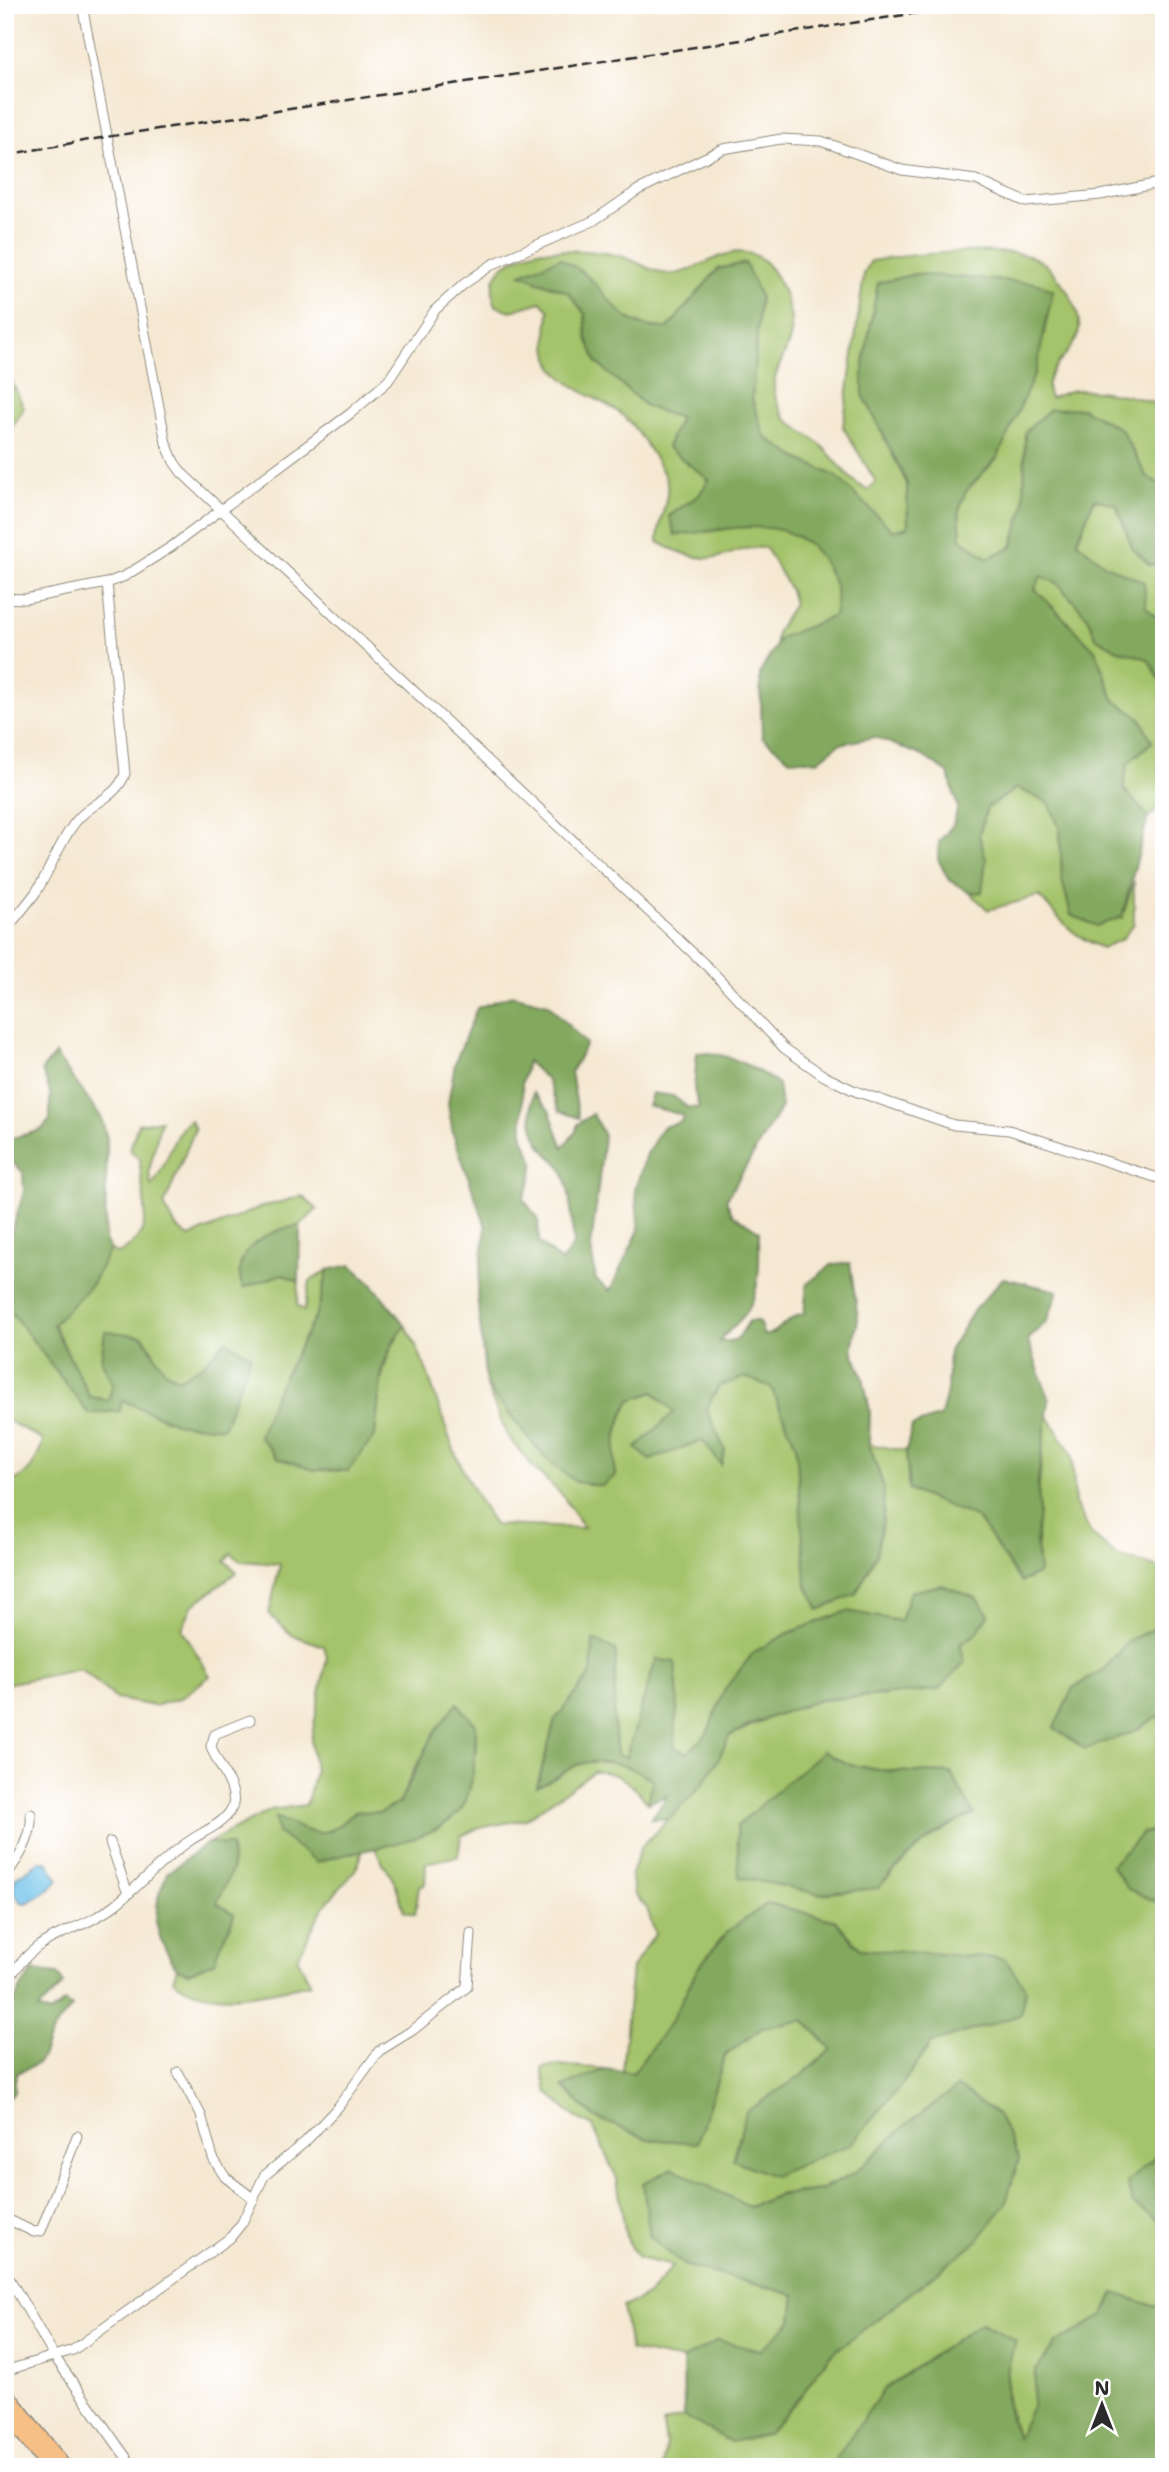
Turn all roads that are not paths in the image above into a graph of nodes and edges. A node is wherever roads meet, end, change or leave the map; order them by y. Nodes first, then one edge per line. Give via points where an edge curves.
1 (82, 5) edge
2 (1164, 182) edge
3 (220, 508) junction
4 (107, 583) junction
5 (5, 598) edge
6 (5, 931) edge
7 (1164, 1180) edge
8 (250, 1720) dead end
9 (31, 1814) dead end
10 (110, 1842) dead end
11 (5, 1876) edge
12 (128, 1894) junction
13 (471, 1933) dead end
14 (5, 1985) edge
15 (178, 2072) dead end
16 (77, 2136) dead end
17 (254, 2199) junction
18 (5, 2218) edge
19 (5, 2271) edge
20 (54, 2356) junction
21 (5, 2371) edge
22 (5, 2392) edge
23 (5, 2411) edge
24 (49, 2467) edge
25 (64, 2467) edge
26 (133, 2467) edge

1 - 3 street via 166,443 182,473
2 - 3 street via 1100,195 1026,202 976,180 902,170 821,141 781,139 723,149 638,190 593,221 493,264 464,284 435,310 388,381 326,433
3 - 4 street via 171,547
3 - 7 street via 712,971 785,1048 824,1076 954,1125 1009,1130
4 - 5 street via 25,599
4 - 6 street via 125,774 111,795 74,824 36,892
8 - 12 street via 215,1734 211,1746 232,1791 229,1812 185,1843
9 - 11 street via 23,1849
10 - 12 street
12 - 14 street via 92,1919 50,1936 23,1959
13 - 17 street via 467,1987 379,2051 306,2142 264,2176
15 - 17 street via 201,2115 213,2158 225,2177
16 - 18 street via 41,2231
17 - 20 street via 230,2238 89,2340
19 - 20 street
20 - 21 street
20 - 26 street
22 - 25 highway
23 - 24 highway

